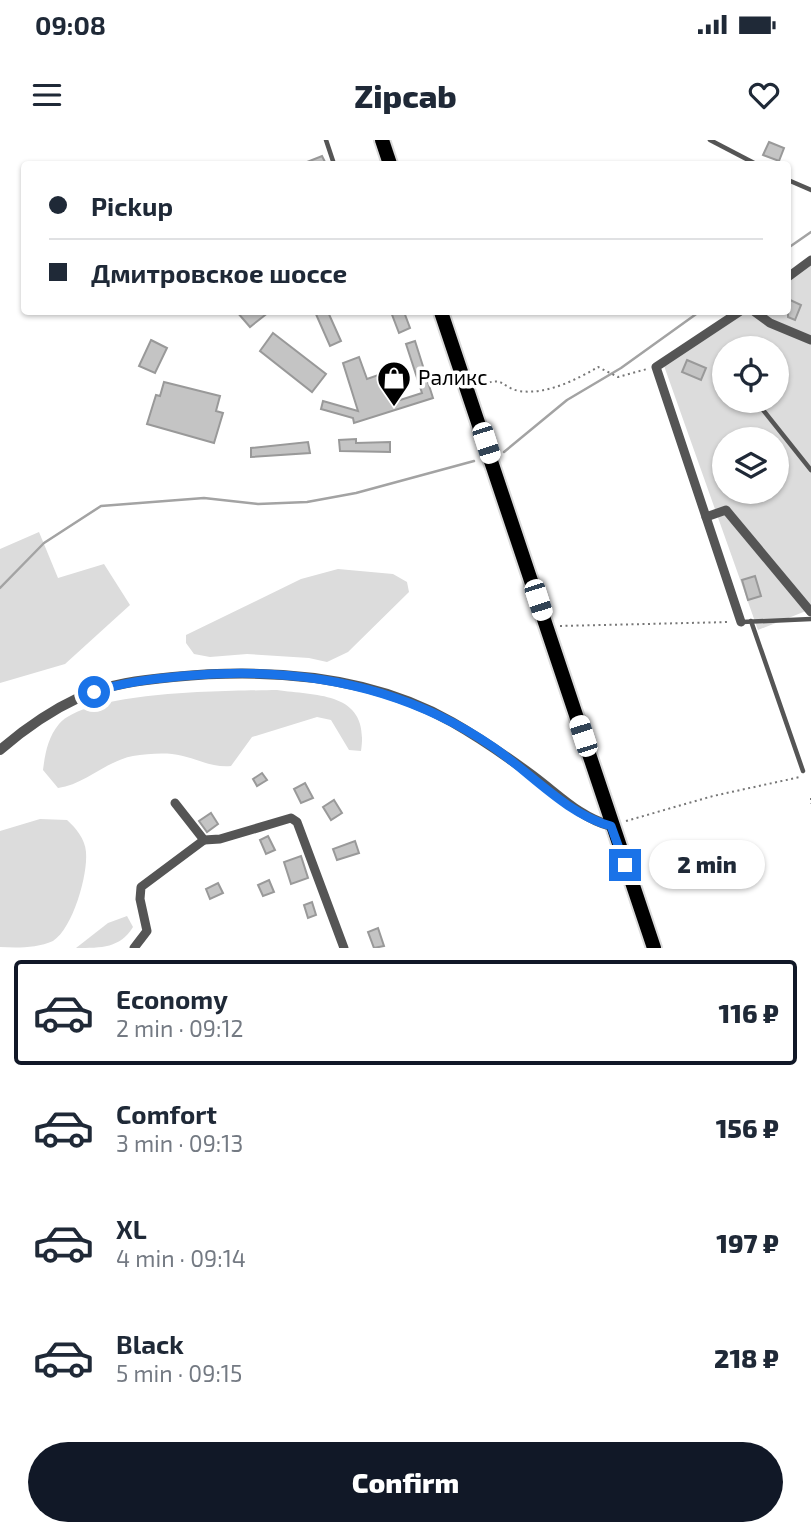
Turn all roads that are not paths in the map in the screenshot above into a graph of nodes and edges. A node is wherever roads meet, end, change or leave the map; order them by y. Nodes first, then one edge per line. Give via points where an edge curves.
1 (326, 140) edge
2 (382, 140) edge
3 (710, 140) edge
4 (333, 161) edge
5 (386, 161) edge
6 (750, 161) edge
7 (791, 181) edge
8 (811, 190) edge
9 (811, 260) edge
10 (791, 275) edge
11 (442, 315) edge
12 (734, 315) edge
13 (759, 315) edge
14 (811, 340) edge
15 (766, 413) edge
16 (811, 470) edge
17 (706, 517) junction
18 (811, 612) edge
19 (811, 618) edge
20 (746, 622) junction
21 (0, 750) edge
22 (803, 771) dead end
23 (175, 803) dead end
24 (611, 826) junction
25 (204, 840) junction
26 (134, 948) edge
27 (344, 948) edge
28 (654, 948) edge

1 - 4 lane
2 - 5 highway
3 - 6 lane
7 - 8 lane
9 - 10 street
11 - 24 highway
12 - 17 street via 656,367
13 - 14 street
15 - 16 lane
17 - 18 street via 726,510
17 - 20 street
19 - 20 lane
20 - 22 lane
21 - 24 street via 42,719 109,687 212,673 325,679 411,702 450,721 492,746 589,820
23 - 25 street
24 - 28 highway
25 - 26 street via 144,883 140,899 147,931
25 - 27 street via 291,818 297,822

